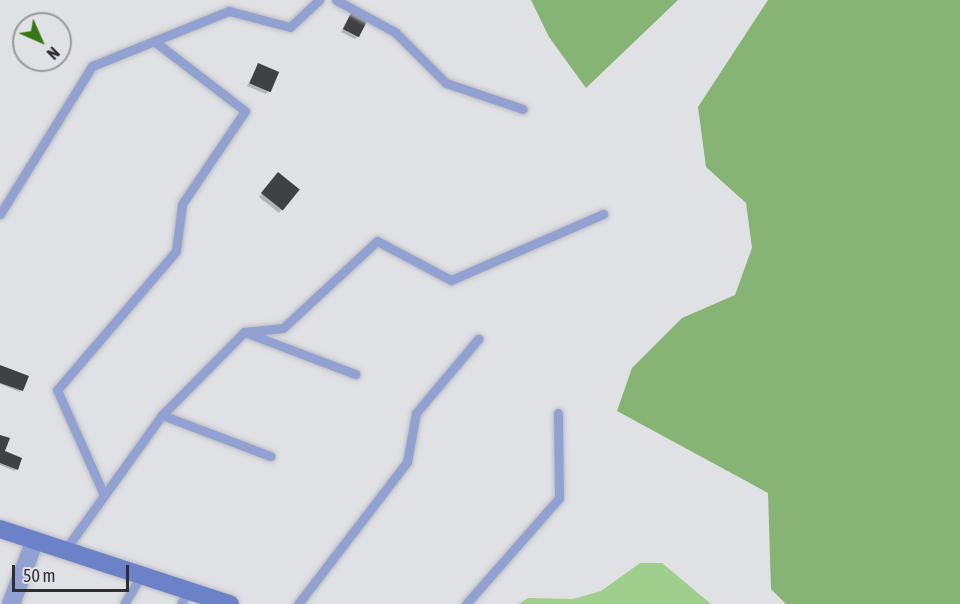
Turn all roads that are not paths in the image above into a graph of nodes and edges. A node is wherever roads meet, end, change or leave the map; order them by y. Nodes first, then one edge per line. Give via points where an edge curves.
1 (319, 0) edge
2 (336, 0) edge
3 (153, 41) junction
4 (523, 109) dead end
5 (0, 214) edge
6 (603, 214) dead end
7 (244, 332) junction
8 (478, 339) dead end
9 (355, 374) dead end
10 (558, 413) dead end
11 (162, 415) junction
12 (270, 456) dead end
13 (104, 495) junction
14 (0, 529) edge
15 (35, 540) junction
16 (64, 550) junction
17 (142, 574) junction
18 (184, 597) edge
19 (11, 604) edge
20 (124, 604) edge
21 (230, 604) edge
22 (298, 604) edge
23 (466, 604) edge

1 - 3 lane via 290,27 229,11
2 - 4 lane via 395,32 446,83
3 - 5 lane via 92,66
3 - 13 lane via 244,111 182,204 176,251 57,390
6 - 7 lane via 451,280 377,241 283,328
7 - 9 lane
7 - 11 lane
8 - 22 lane via 416,413 407,462
10 - 23 lane via 559,498
11 - 12 lane
11 - 13 lane
13 - 16 lane
14 - 15 street
15 - 16 street
15 - 19 street
16 - 17 street
17 - 18 street
17 - 20 lane
18 - 21 street

